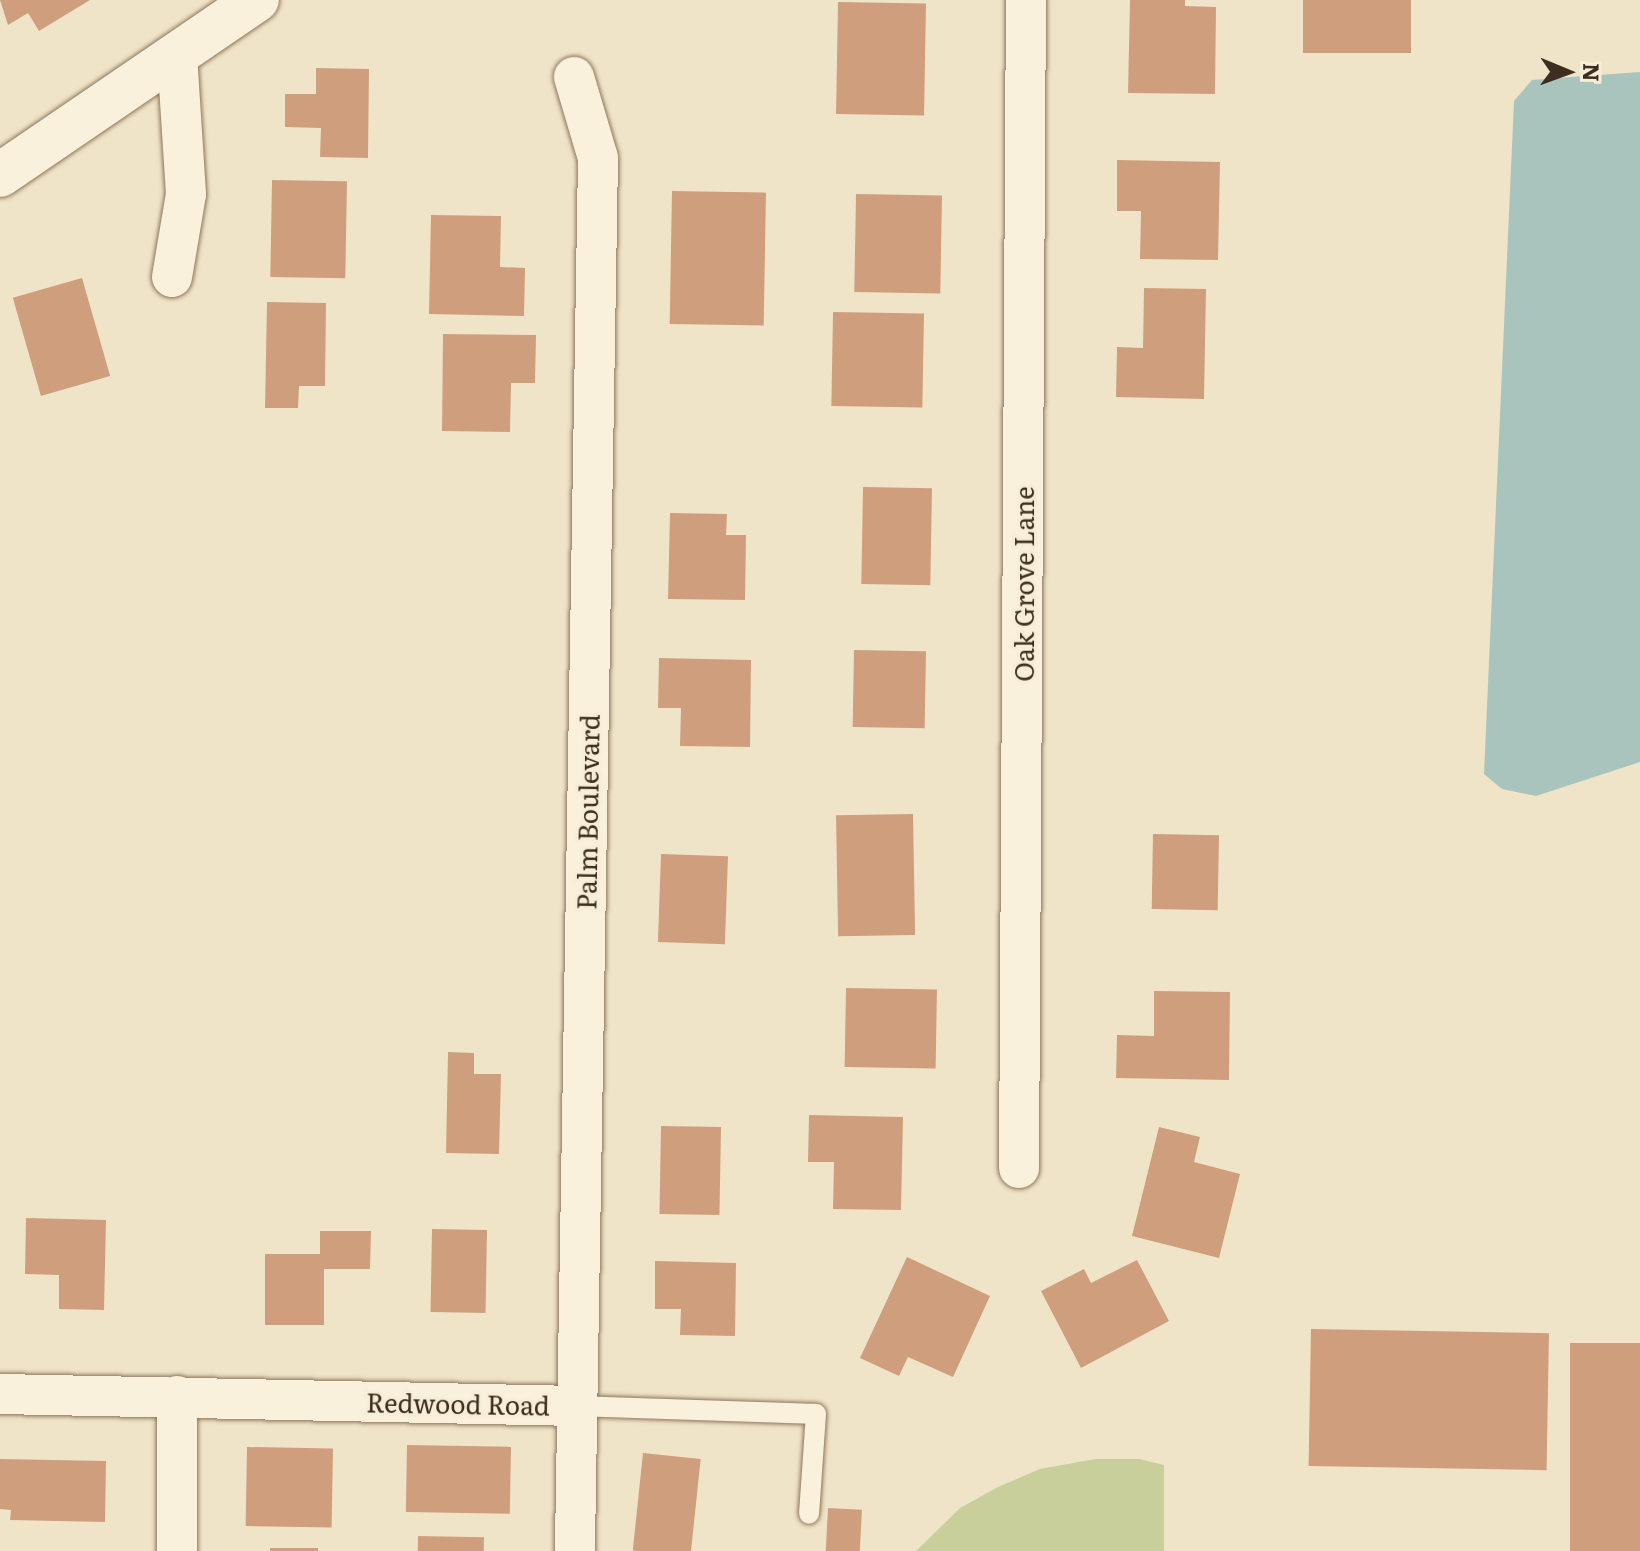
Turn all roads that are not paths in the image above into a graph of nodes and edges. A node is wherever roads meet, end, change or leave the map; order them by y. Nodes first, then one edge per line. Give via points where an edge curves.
1 (257, 0) edge
2 (1026, 0) edge
3 (177, 55) junction
4 (574, 77) dead end
5 (0, 175) edge
6 (172, 277) dead end
7 (1019, 1168) dead end
8 (0, 1394) edge
9 (177, 1396) junction
10 (577, 1406) junction
11 (809, 1514) dead end
12 (177, 1551) edge
13 (575, 1551) edge

1 - 3 street
2 - 7 street, Oak Grove Lane
3 - 5 street
3 - 6 street via 186,194
4 - 10 street, Palm Boulevard via 598,158
8 - 9 street, Redwood Road
9 - 10 street, Redwood Road
9 - 12 street
10 - 11 lane, Redwood Road via 816,1414
10 - 13 street, Palm Boulevard

